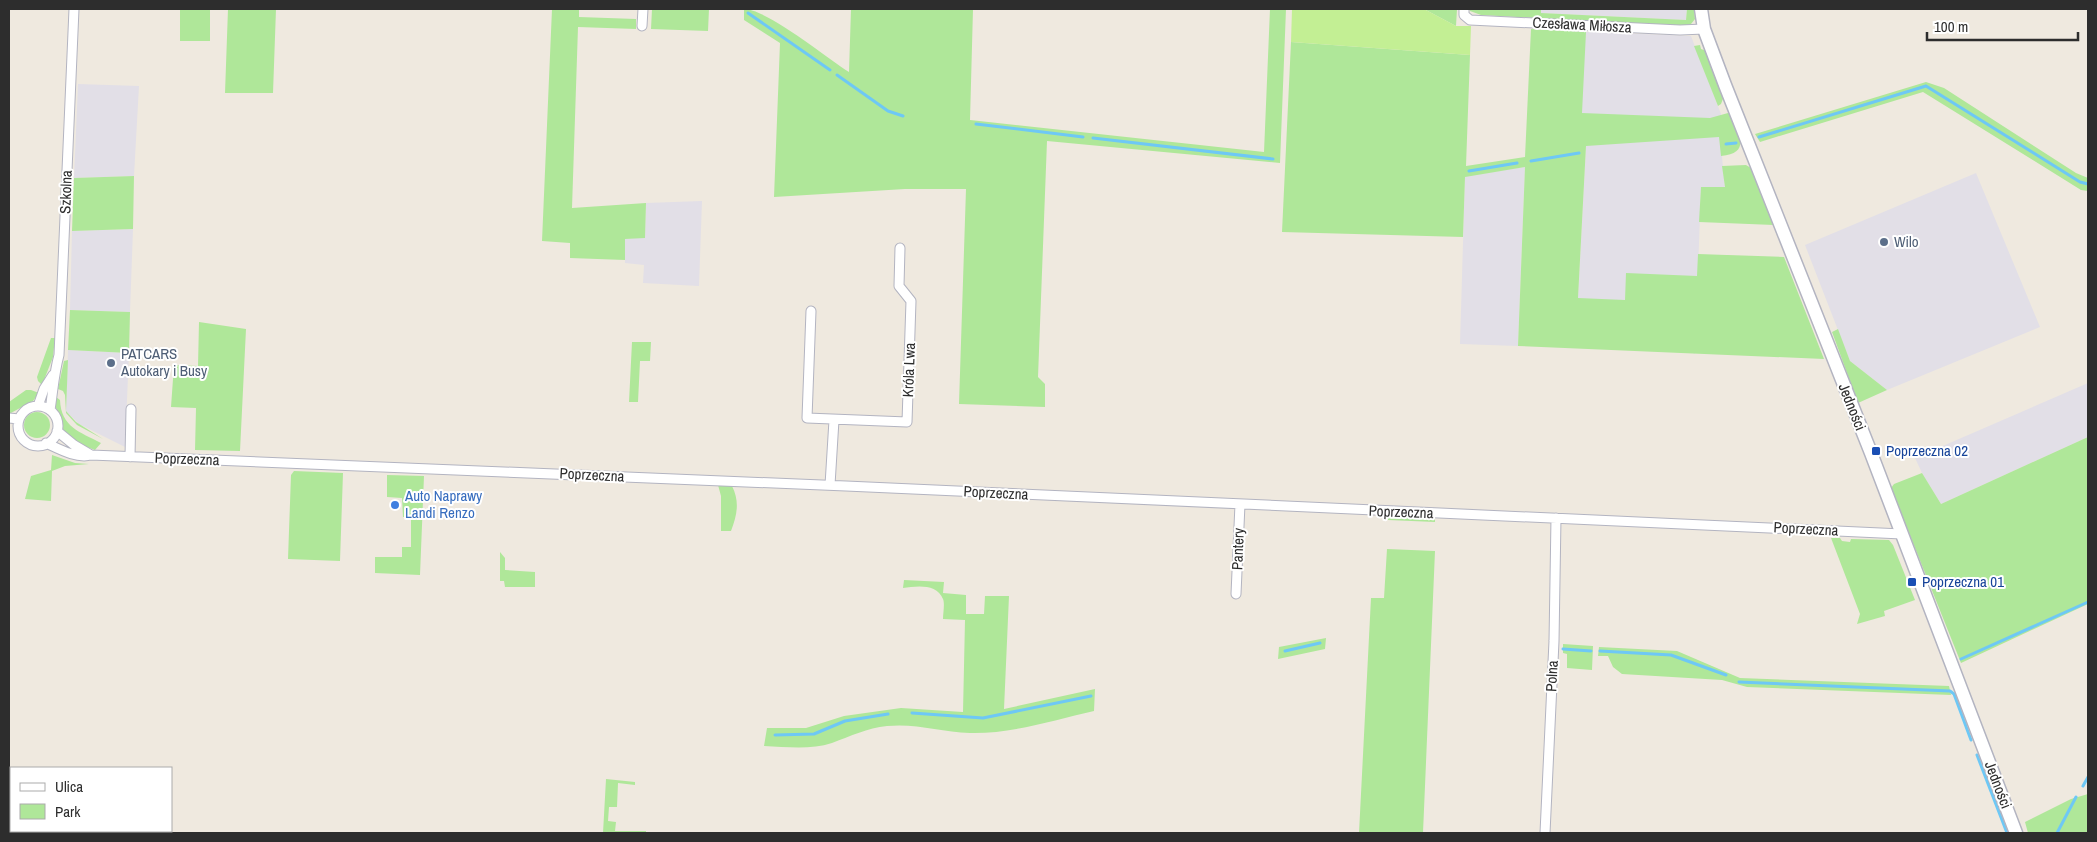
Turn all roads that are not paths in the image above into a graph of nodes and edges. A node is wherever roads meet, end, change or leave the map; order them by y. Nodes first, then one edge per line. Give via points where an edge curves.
1 (74, 9) edge
2 (643, 9) edge
3 (1701, 9) edge
4 (1464, 10) edge
5 (642, 26) dead end
6 (1704, 29) junction
7 (900, 248) dead end
8 (811, 311) dead end
9 (54, 374) junction
10 (38, 406) junction
11 (131, 409) dead end
12 (50, 410) junction
13 (9, 418) edge
14 (19, 418) junction
15 (834, 420) junction
16 (14, 430) edge
17 (56, 431) junction
18 (46, 443) junction
19 (90, 455) junction
20 (130, 457) junction
21 (830, 485) junction
22 (1240, 504) junction
23 (1556, 518) junction
24 (1902, 534) junction
25 (1236, 594) dead end
26 (1545, 833) edge
27 (2016, 833) edge

1 - 9 street, Szkolna via 59,355
2 - 5 street
3 - 6 street, Jedności
4 - 6 street, Czesława Miłosza via 1464,15 1470,20
6 - 24 street, Jedności
7 - 15 street, Króla Lwa via 899,286 911,301 907,422
8 - 15 street, Króla Lwa via 807,418
9 - 10 street, Szkolna
9 - 12 street, Szkolna
10 - 12 street
10 - 14 street
11 - 20 street
12 - 17 street via 55,418
13 - 14 street
14 - 16 street
15 - 21 street
16 - 18 street via 27,443 38,446
17 - 18 street
17 - 19 street, Poprzeczna
18 - 19 street, Poprzeczna via 73,454
19 - 20 street, Poprzeczna
20 - 21 street, Poprzeczna
21 - 22 street, Poprzeczna
22 - 23 street, Poprzeczna
22 - 25 street, Pantery
23 - 24 street, Poprzeczna
23 - 26 street, Polna
24 - 27 street, Jedności

